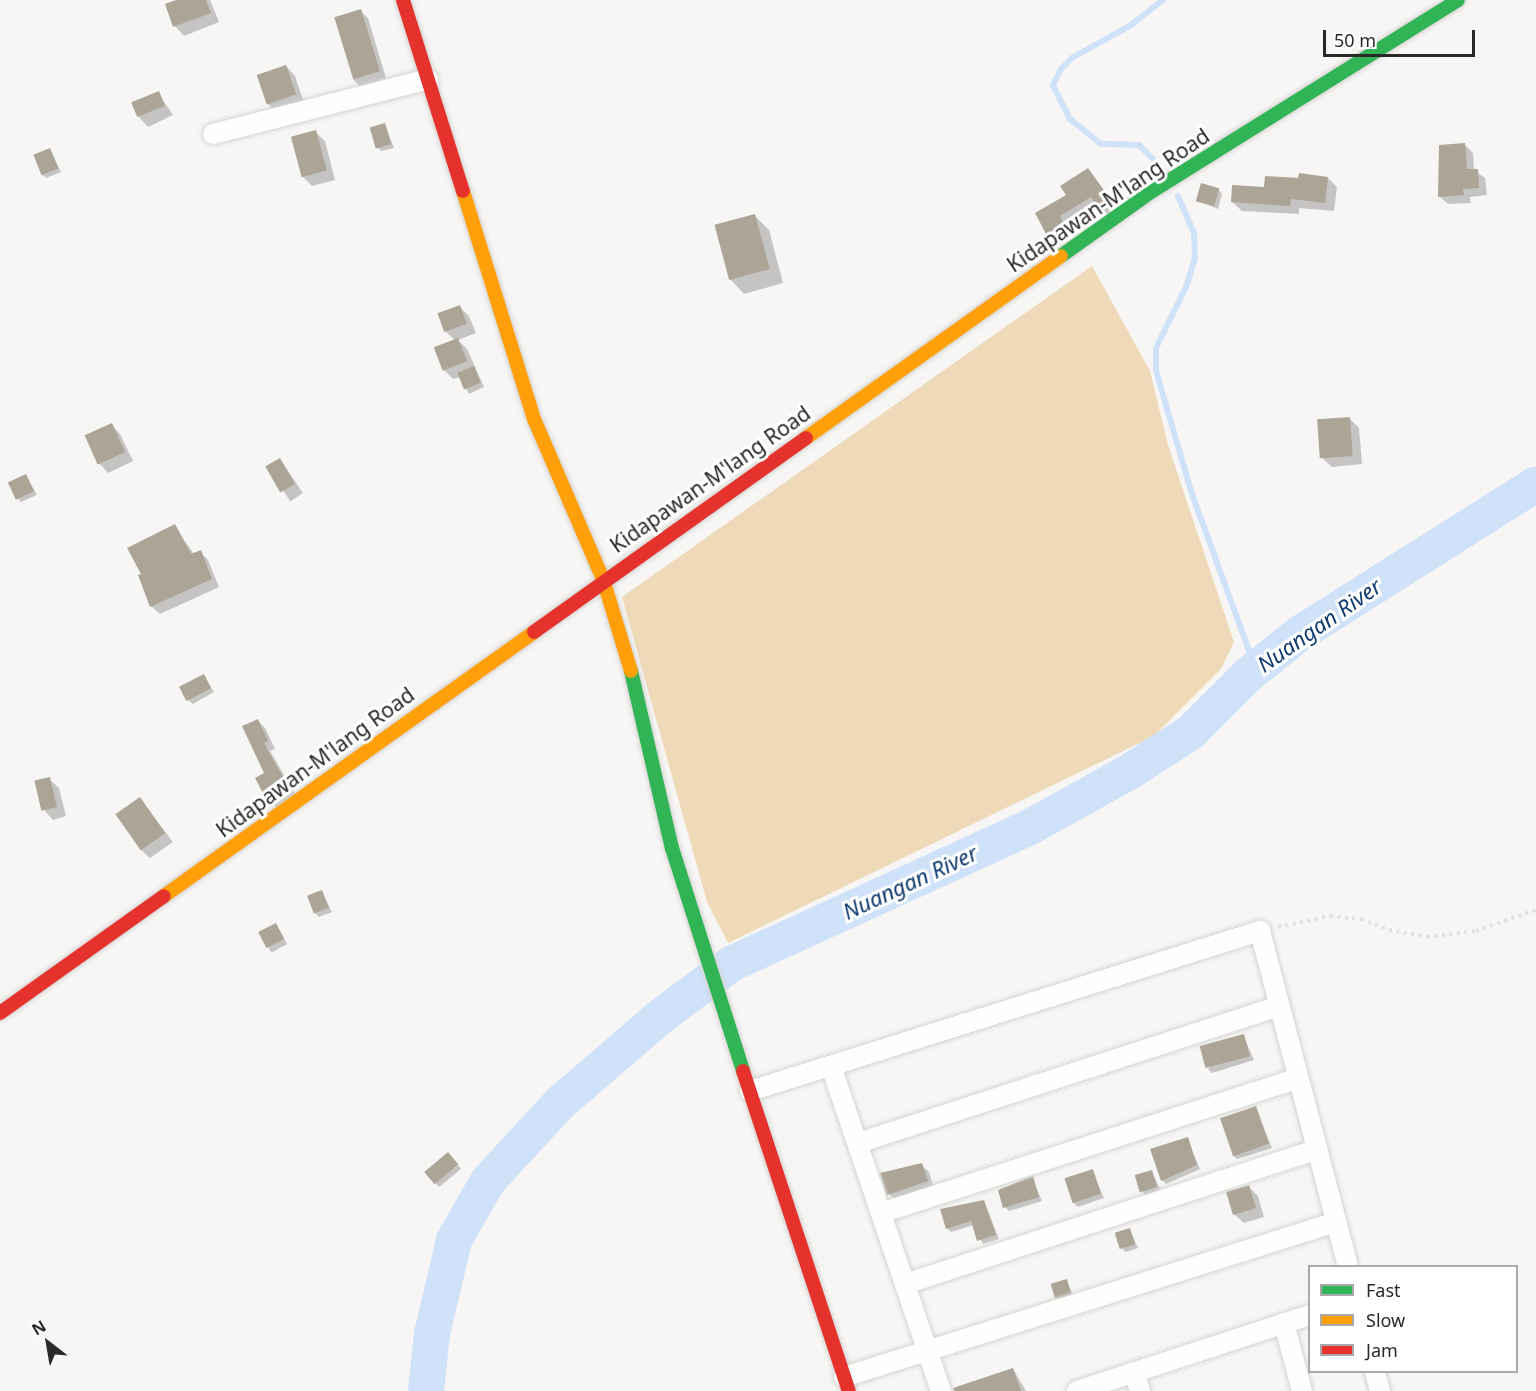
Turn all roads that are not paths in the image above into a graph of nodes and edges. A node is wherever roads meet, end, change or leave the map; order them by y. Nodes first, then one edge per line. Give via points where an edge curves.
1 (403, 0) edge
2 (1458, 0) edge
3 (428, 79) junction
4 (213, 134) dead end
5 (603, 579) junction
6 (1279, 1006) junction
7 (0, 1013) edge
8 (831, 1066) junction
9 (1298, 1078) junction
10 (750, 1091) junction
11 (858, 1143) junction
12 (1317, 1149) junction
13 (881, 1213) junction
14 (1336, 1222) junction
15 (1348, 1265) edge
16 (905, 1284) junction
17 (1308, 1316) edge
18 (1284, 1323) junction
19 (928, 1352) junction
20 (1376, 1373) edge
21 (1137, 1382) edge
22 (847, 1384) edge
23 (941, 1391) edge
24 (1077, 1391) edge
25 (1302, 1391) edge
26 (1380, 1391) edge

1 - 3 main road
2 - 5 main road, Kidapawan-M'lang Road via 1154,190
3 - 4 street
3 - 5 main road via 534,419
5 - 7 main road, Kidapawan-M'lang Road
5 - 10 main road via 627,655 672,848
6 - 8 street via 1260,932
6 - 9 street
6 - 11 street
8 - 10 street
8 - 11 street
9 - 12 street
9 - 13 street
10 - 22 main road
11 - 13 street
12 - 14 street
12 - 16 street
13 - 16 street
14 - 15 street
14 - 19 street
16 - 19 street
17 - 18 street
18 - 21 street
18 - 25 street
19 - 22 street
19 - 23 street
20 - 26 street
21 - 24 street

